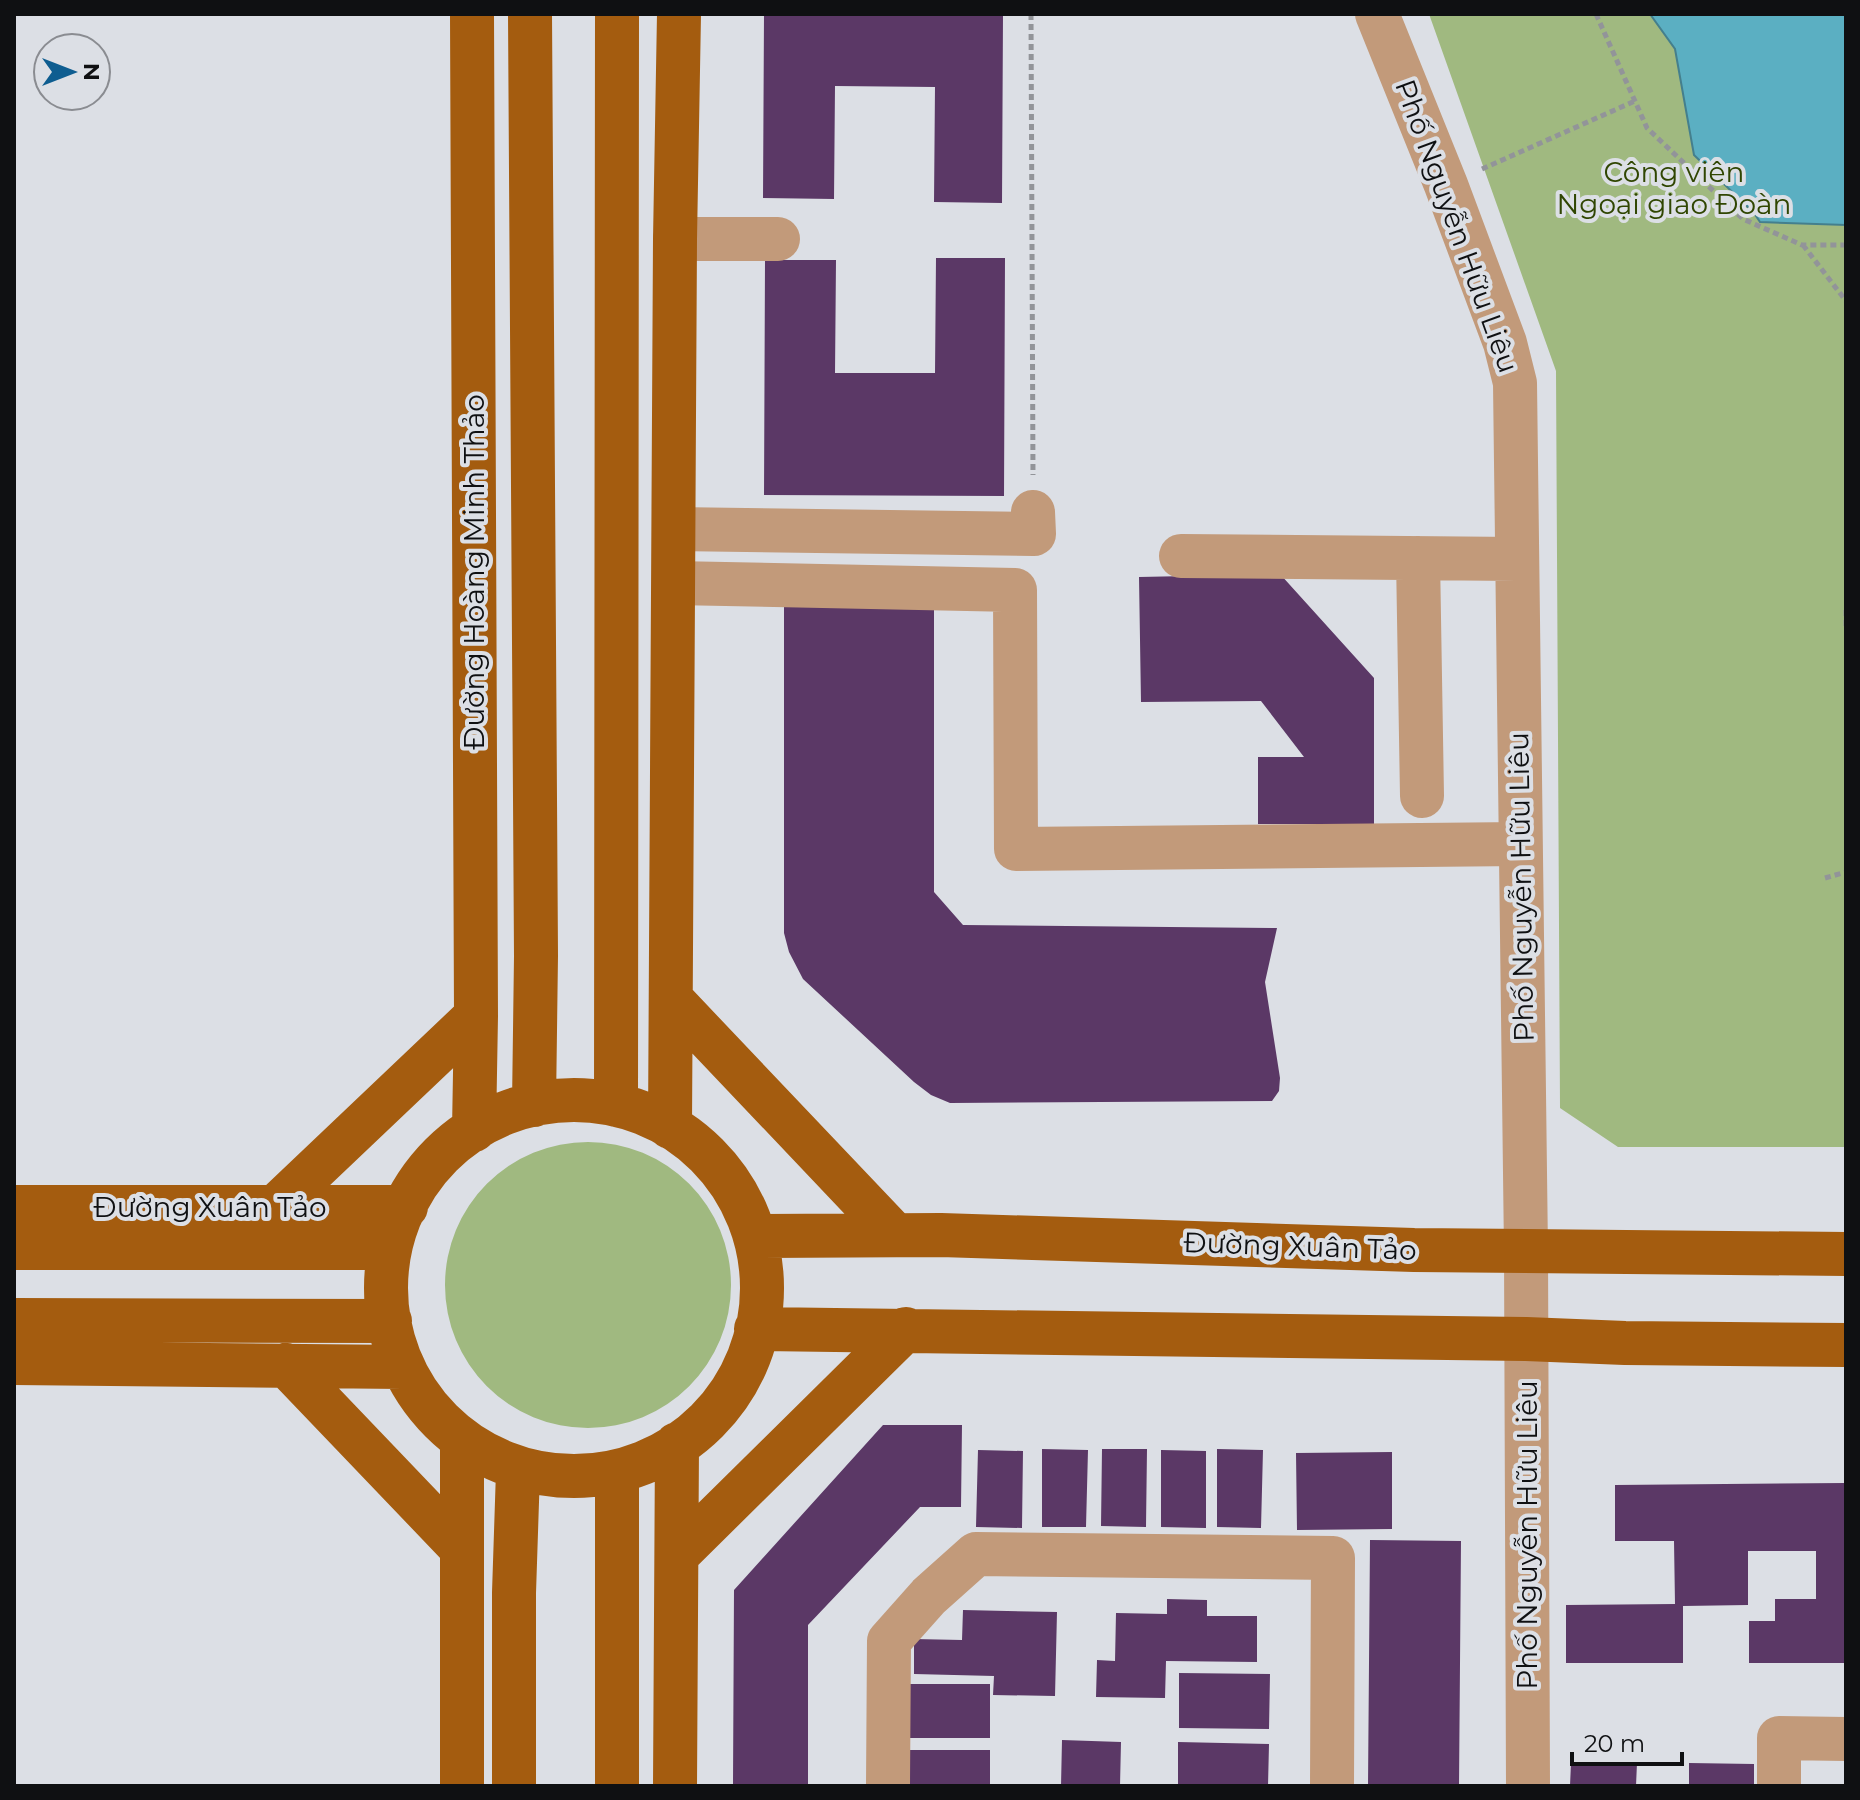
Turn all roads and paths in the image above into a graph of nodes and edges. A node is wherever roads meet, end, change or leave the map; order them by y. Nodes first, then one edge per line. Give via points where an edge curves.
1 (472, 14) edge
2 (530, 14) edge
3 (617, 14) edge
4 (679, 14) edge
5 (1031, 14) edge
6 (1377, 14) edge
7 (1596, 14) edge
8 (1635, 101) junction
9 (1446, 185) junction
10 (675, 239) junction
11 (778, 239) dead end
12 (1802, 245) junction
13 (1846, 245) edge
14 (1846, 301) edge
15 (1033, 512) joint
16 (674, 529) junction
17 (1181, 556) dead end
18 (1418, 558) junction
19 (1517, 559) junction
20 (674, 583) junction
21 (1846, 610) edge
22 (1846, 629) edge
23 (1422, 796) dead end
24 (1520, 844) junction
25 (1846, 872) edge
26 (1825, 878) dead end
27 (671, 999) junction
28 (476, 1016) junction
29 (534, 1105) junction
30 (616, 1105) junction
31 (670, 1127) junction
32 (474, 1130) junction
33 (14, 1207) edge
34 (275, 1207) junction
35 (406, 1207) junction
36 (895, 1235) junction
37 (755, 1236) junction
38 (14, 1248) edge
39 (390, 1248) junction
40 (1526, 1251) junction
41 (1846, 1254) edge
42 (14, 1320) edge
43 (390, 1321) junction
44 (756, 1329) junction
45 (906, 1329) junction
46 (1526, 1339) junction
47 (1846, 1345) edge
48 (14, 1363) edge
49 (286, 1365) junction
50 (403, 1367) junction
51 (462, 1441) junction
52 (677, 1444) junction
53 (518, 1471) junction
54 (617, 1472) junction
55 (462, 1549) junction
56 (677, 1555) junction
57 (1846, 1739) edge
58 (462, 1786) edge
59 (514, 1786) edge
60 (617, 1786) edge
61 (675, 1786) edge
62 (888, 1786) edge
63 (1332, 1786) edge
64 (1528, 1786) edge
65 (1779, 1786) edge

1 - 28 main road, Đường Hoàng Minh Thảo
2 - 29 main road, Đường Hoàng Minh Thảo
3 - 30 main road
4 - 10 main road
5 - 15 path
6 - 9 street, Phố Nguyễn Hữu Liêu
7 - 8 path
8 - 9 path
8 - 12 path via 1647,128 1743,219
9 - 19 street, Phố Nguyễn Hữu Liêu via 1515,383
10 - 11 street
10 - 16 main road
12 - 13 path
12 - 14 path
15 - 16 street via 1034,534
16 - 20 main road
17 - 18 street
18 - 19 street
18 - 23 street
19 - 24 street, Phố Nguyễn Hữu Liêu
20 - 24 street via 1015,590 1016,849
20 - 27 main road
21 - 22 path
24 - 40 street, Phố Nguyễn Hữu Liêu
25 - 26 path
27 - 31 main road
27 - 36 main road
28 - 32 main road, Đường Hoàng Minh Thảo
28 - 34 main road
29 - 30 main road via 568,1098
29 - 32 main road via 506,1111
30 - 31 main road
31 - 37 main road via 688,1136 731,1183
32 - 35 main road via 451,1144 412,1190
33 - 34 main road, Đường Xuân Tảo
34 - 35 main road, Đường Xuân Tảo
35 - 39 main road
36 - 37 main road, Đường Xuân Tảo
36 - 40 main road, Đường Xuân Tảo
37 - 44 main road via 762,1305
38 - 39 main road, Đường Xuân Tảo
39 - 43 main road
40 - 41 main road, Đường Xuân Tảo
40 - 46 street, Phố Nguyễn Hữu Liêu
42 - 43 main road
43 - 50 main road
44 - 45 main road
44 - 52 main road via 746,1367 710,1419
45 - 46 main road
45 - 56 main road
46 - 47 main road
46 - 64 street, Phố Nguyễn Hữu Liêu
48 - 49 main road
49 - 50 main road
49 - 55 main road
50 - 51 main road via 437,1418
51 - 53 main road
51 - 55 main road
52 - 54 main road via 661,1456
52 - 56 main road
53 - 54 main road via 604,1476
53 - 59 main road
54 - 60 main road
55 - 58 main road
56 - 61 main road
57 - 65 street via 1779,1738
62 - 63 street via 889,1641 976,1554 1333,1558

